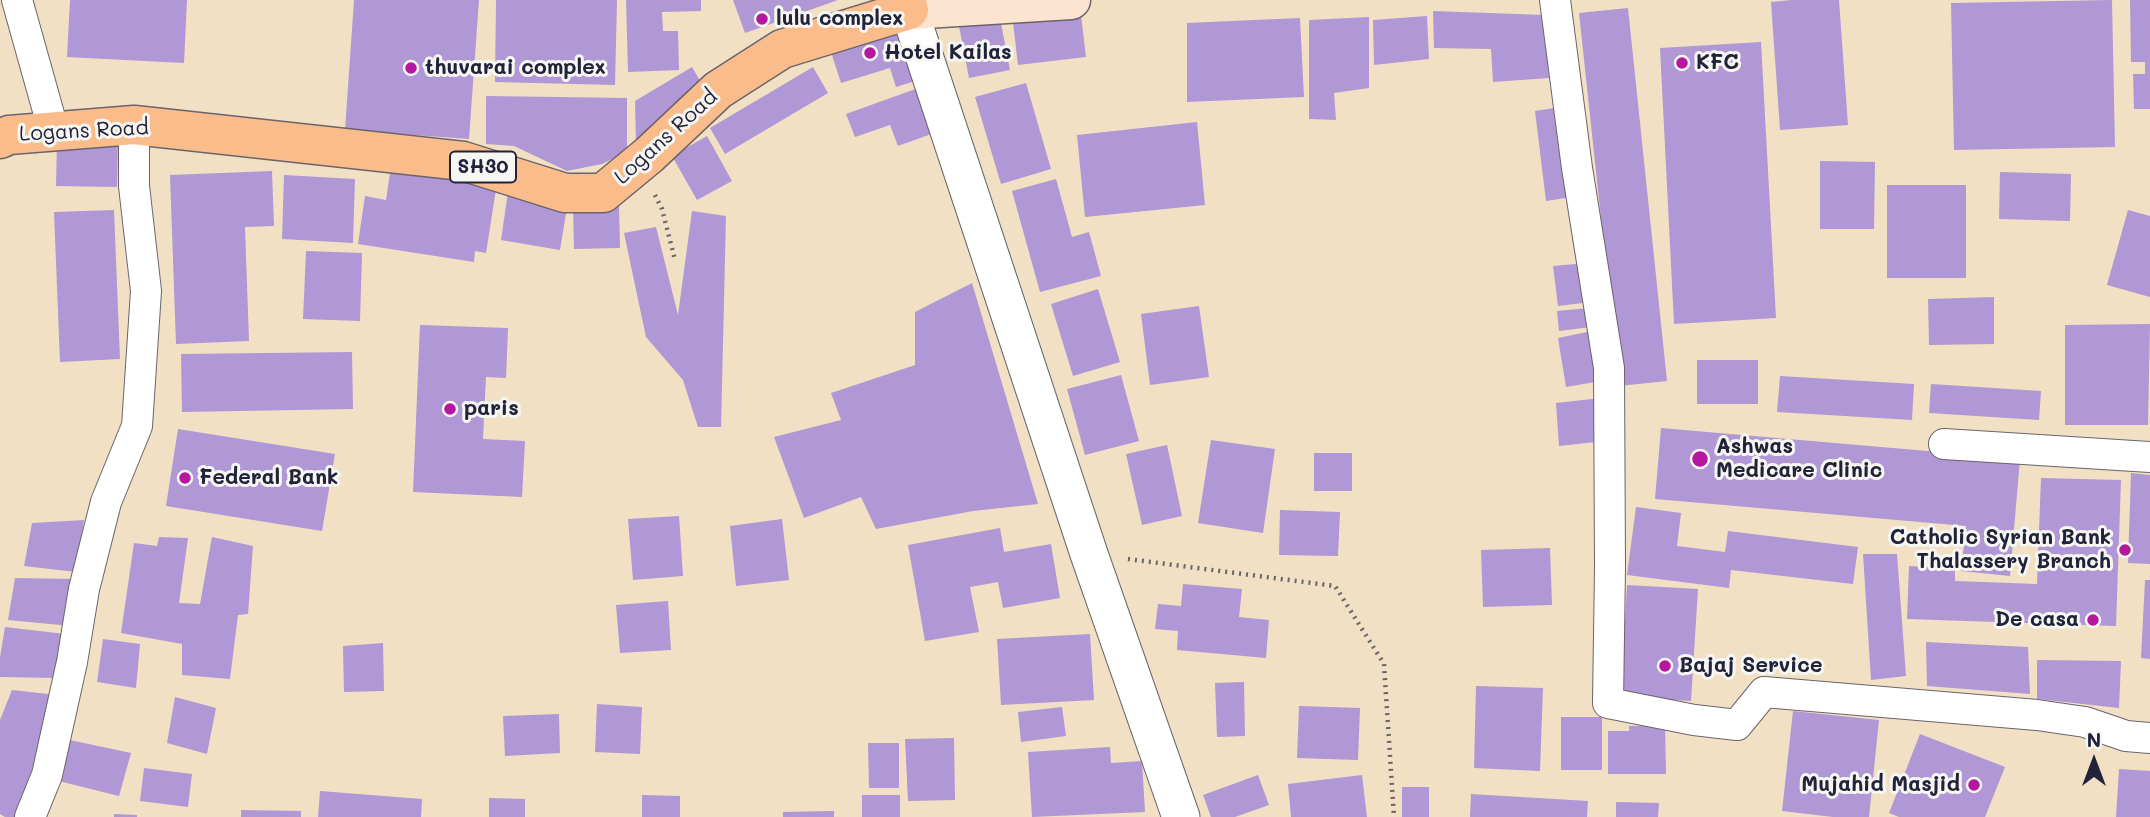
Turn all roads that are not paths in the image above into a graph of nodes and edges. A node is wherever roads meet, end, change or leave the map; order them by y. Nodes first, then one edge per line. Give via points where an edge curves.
1 (17, 0) edge
2 (1072, 0) edge
3 (1555, 0) edge
4 (907, 5) edge
5 (134, 125) junction
6 (54, 132) junction
7 (0, 139) edge
8 (1944, 444) dead end
9 (2150, 457) edge
10 (2150, 738) edge
11 (30, 817) edge
12 (1181, 817) edge

1 - 6 street
2 - 4 main road, Logans Road
3 - 10 street via 1609,368 1608,703 1737,725 1764,692 2037,715
4 - 5 main road, Logans Road / SH30 via 782,49 718,90 603,192 565,192 463,161
4 - 12 street
5 - 6 main road, Logans Road / SH30
5 - 11 street via 134,187 146,290 137,426 106,502 47,775
6 - 7 main road, Logans Road / SH30
8 - 9 street

